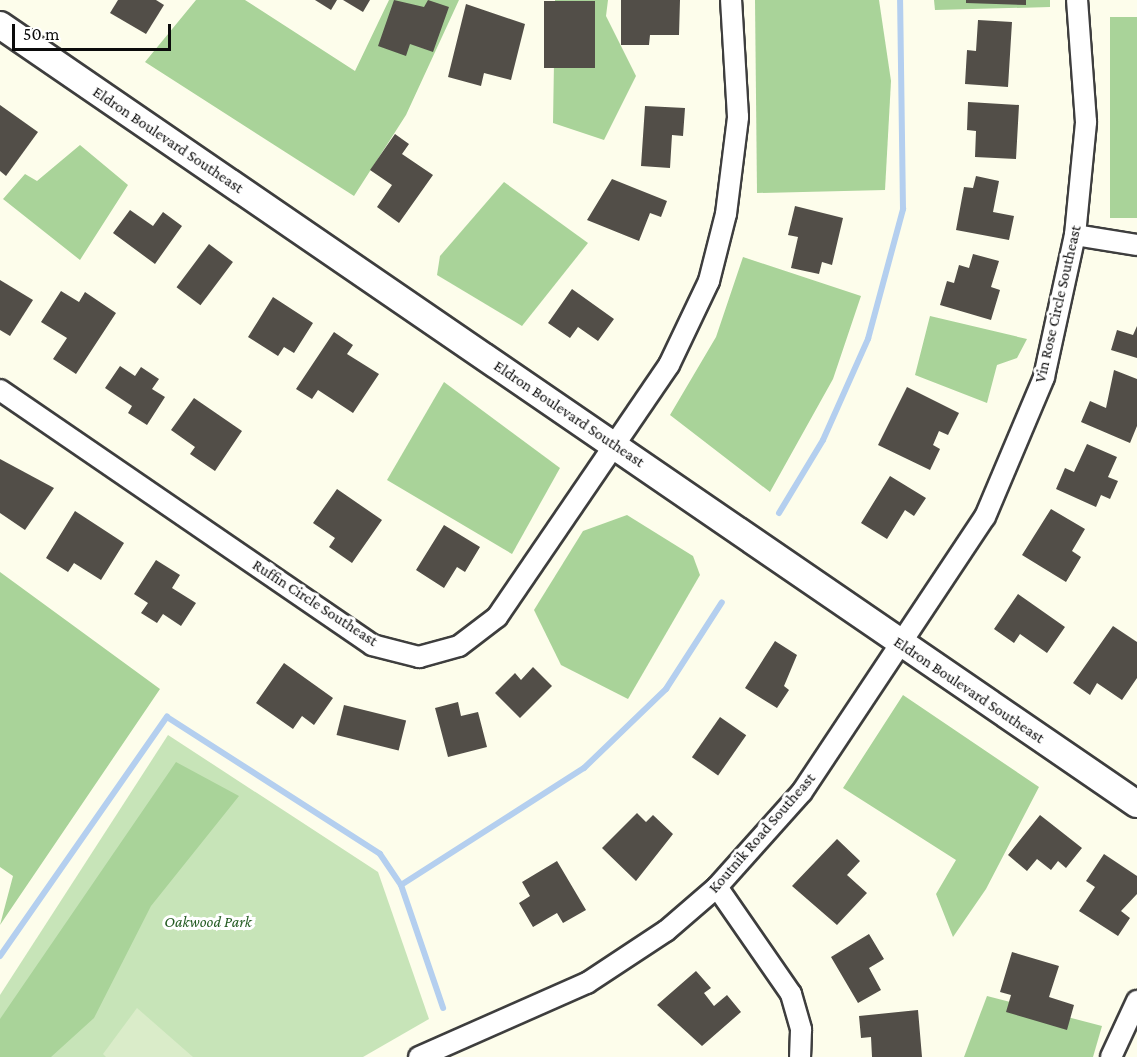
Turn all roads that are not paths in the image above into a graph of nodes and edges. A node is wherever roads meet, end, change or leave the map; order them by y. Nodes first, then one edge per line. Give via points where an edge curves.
1 (731, 0) edge
2 (1077, 0) edge
3 (0, 25) edge
4 (1075, 235) junction
5 (1137, 245) edge
6 (0, 390) edge
7 (614, 444) junction
8 (903, 645) junction
9 (1137, 804) edge
10 (717, 887) junction
11 (1137, 1000) edge
12 (419, 1057) edge
13 (800, 1057) edge
14 (1111, 1057) edge

1 - 7 street, Ruffin Circle Southeast via 738,117 726,214 709,281 669,365
2 - 4 street, Vin Rose Circle Southeast via 1086,122
3 - 7 street, Eldron Boulevard Southeast
4 - 5 street
4 - 8 street, Vin Rose Circle Southeast via 1044,377 1022,430 985,517
6 - 7 street, Ruffin Circle Southeast via 372,645 419,657 459,646 497,616
7 - 8 street, Eldron Boulevard Southeast
8 - 9 street, Eldron Boulevard Southeast
8 - 10 street, Koutnik Road Southeast via 802,792
10 - 12 street, Koutnik Road Southeast via 666,931 587,984
10 - 13 street via 791,994 801,1030
11 - 14 street

